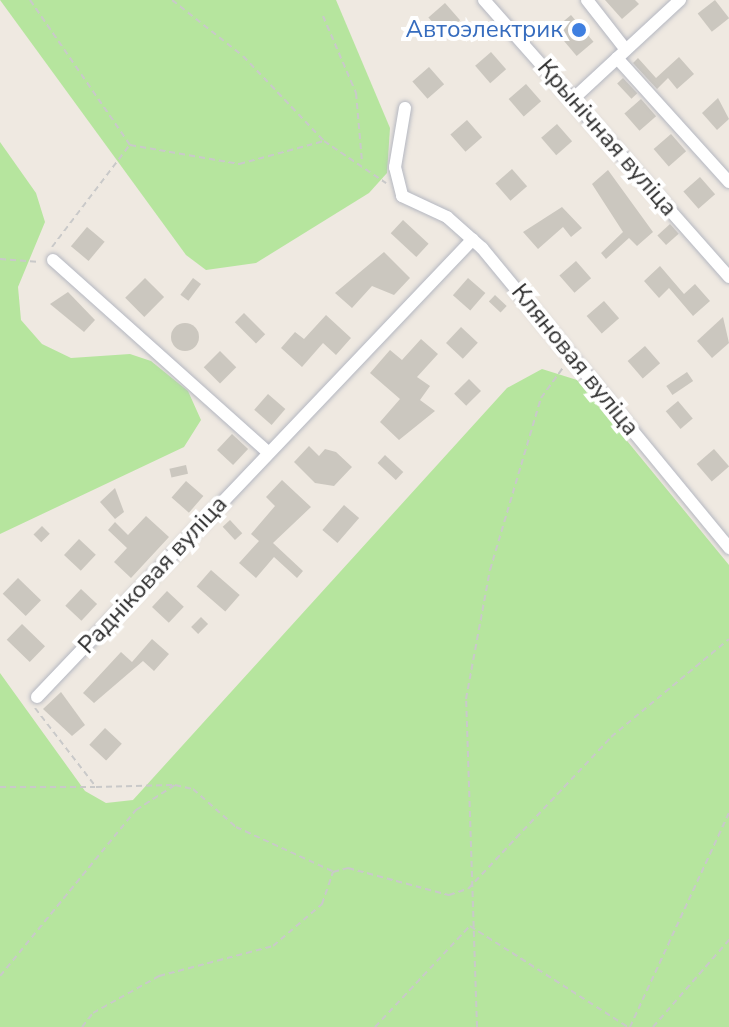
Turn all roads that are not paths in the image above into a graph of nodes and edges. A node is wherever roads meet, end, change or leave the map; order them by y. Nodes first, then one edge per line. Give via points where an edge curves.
1 (484, 0) edge
2 (587, 0) edge
3 (680, 0) edge
4 (622, 54) junction
5 (573, 99) junction
6 (405, 108) dead end
7 (729, 182) edge
8 (473, 239) junction
9 (53, 260) road end
10 (729, 277) edge
11 (268, 452) junction
12 (729, 548) edge
13 (37, 697) road end

1 - 5 street, Крынічная вуліца
2 - 4 street
3 - 4 street
4 - 5 street
4 - 7 street
5 - 10 street, Крынічная вуліца
6 - 8 street, Кляновая вуліца via 395,167 402,196
8 - 11 street, Радніковая вуліца
8 - 12 street, Кляновая вуліца
9 - 11 street
11 - 13 street, Радніковая вуліца

